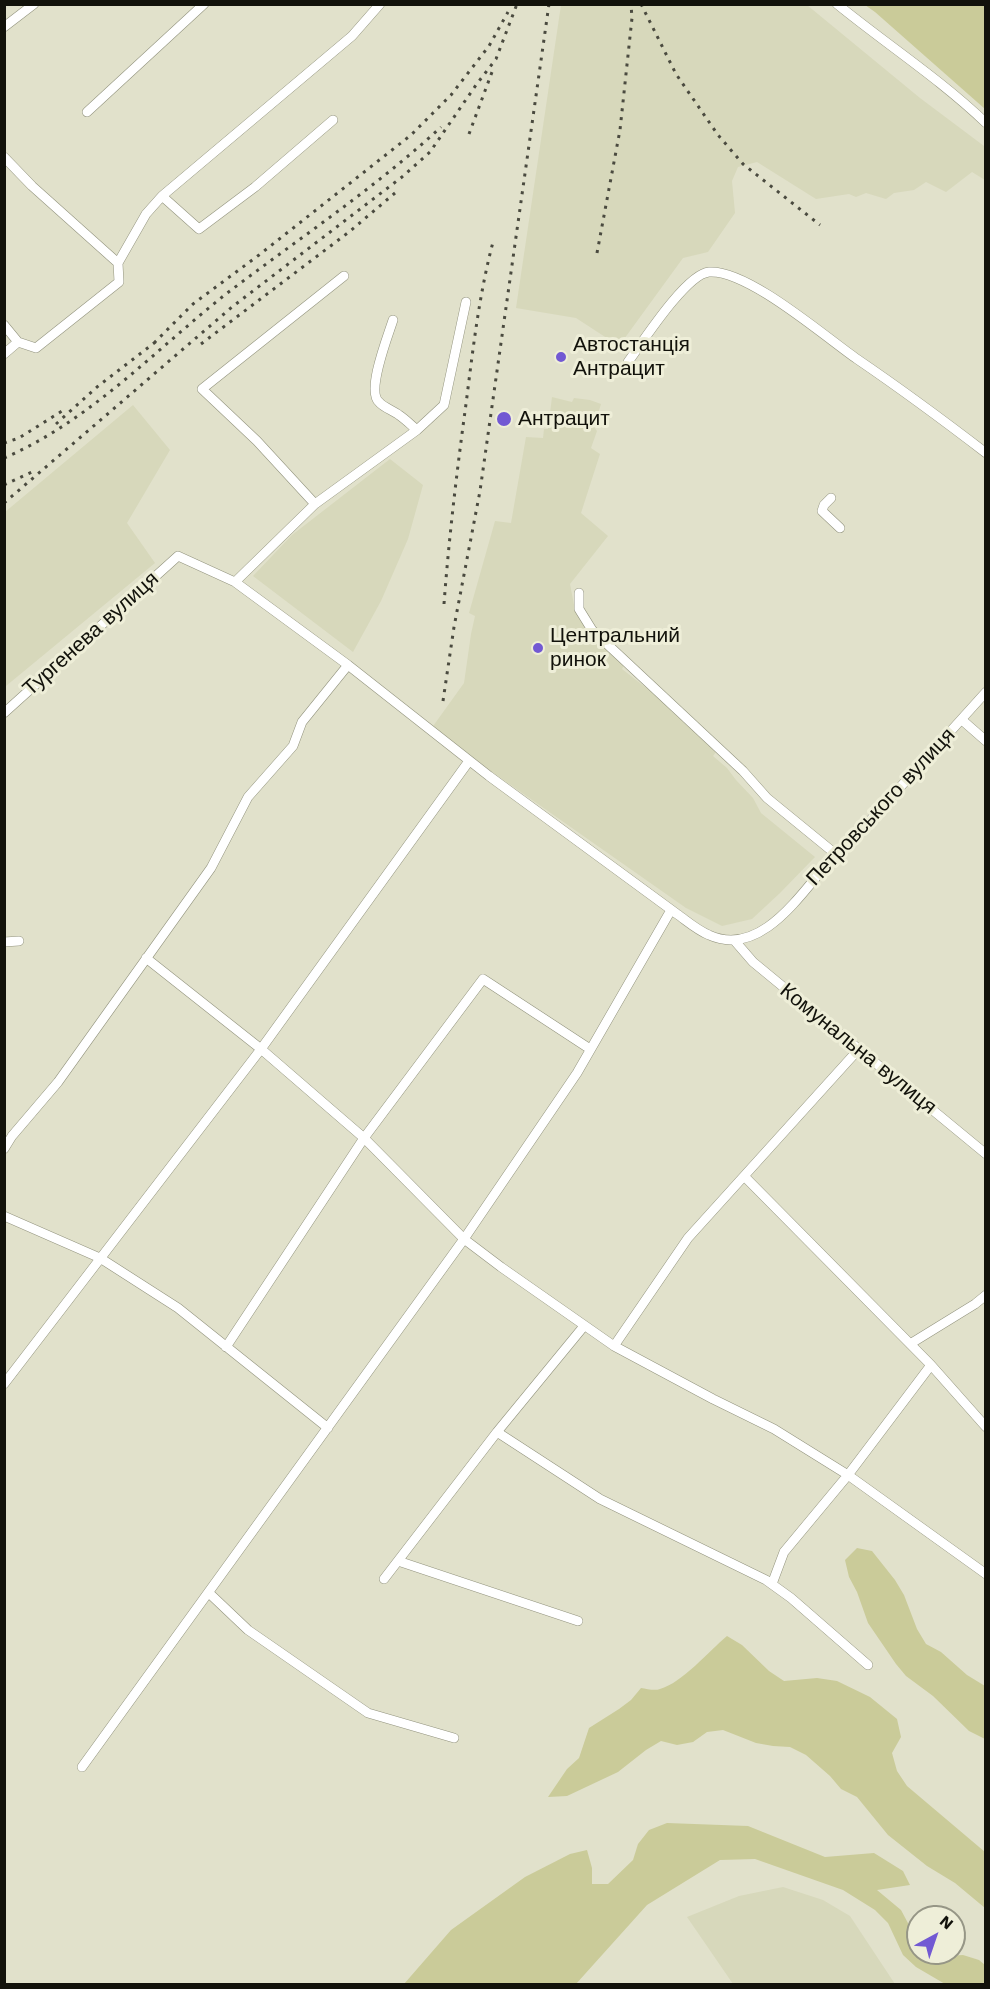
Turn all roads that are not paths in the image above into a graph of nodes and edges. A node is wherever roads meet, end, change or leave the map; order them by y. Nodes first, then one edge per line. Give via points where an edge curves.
1 (34, 4) edge
2 (204, 4) edge
3 (380, 4) edge
4 (837, 4) edge
5 (4, 27) edge
6 (87, 112) dead end
7 (333, 120) dead end
8 (986, 123) edge
9 (4, 157) edge
10 (162, 196) junction
11 (118, 263) junction
12 (344, 276) dead end
13 (466, 302) dead end
14 (393, 320) dead end
15 (4, 326) edge
16 (18, 342) junction
17 (4, 354) edge
18 (628, 362) dead end
19 (417, 430) junction
20 (986, 453) edge
21 (831, 498) dead end
22 (315, 504) junction
23 (840, 528) dead end
24 (235, 582) junction
25 (579, 593) dead end
26 (348, 665) junction
27 (986, 692) edge
28 (4, 712) edge
29 (962, 720) junction
30 (986, 741) edge
31 (469, 760) junction
32 (838, 856) junction
33 (670, 910) junction
34 (734, 940) junction
35 (19, 941) dead end
36 (4, 942) edge
37 (146, 958) junction
38 (261, 1049) junction
39 (590, 1049) junction
40 (858, 1050) junction
41 (364, 1138) junction
42 (4, 1149) edge
43 (986, 1154) edge
44 (745, 1177) junction
45 (4, 1216) edge
46 (464, 1239) junction
47 (100, 1258) junction
48 (986, 1295) edge
49 (584, 1326) junction
50 (910, 1344) junction
51 (614, 1346) junction
52 (226, 1347) junction
53 (931, 1365) junction
54 (4, 1384) edge
55 (986, 1427) edge
56 (328, 1428) junction
57 (497, 1432) junction
58 (848, 1475) junction
59 (398, 1561) junction
60 (986, 1574) edge
61 (384, 1579) dead end
62 (772, 1584) junction
63 (209, 1593) junction
64 (578, 1621) dead end
65 (868, 1665) dead end
66 (453, 1738) dead end
67 (82, 1767) dead end

1 - 5 street
2 - 6 street
3 - 10 street via 351,36
4 - 8 street
7 - 10 street via 199,229
9 - 11 street
10 - 11 street via 146,214
11 - 16 street via 119,282 36,348
12 - 22 street via 202,390
13 - 19 street via 444,405
14 - 19 street via 375,396
15 - 16 street
16 - 17 street
18 - 20 street via 692,280 708,272 735,276 813,324
19 - 22 street
21 - 23 street via 822,511
22 - 24 street
24 - 26 street
24 - 28 street, Тургенева вулиця via 178,556
25 - 32 street via 579,609 592,630 767,798
26 - 31 street
26 - 37 street via 302,722 293,746 248,797 211,868
27 - 29 street, Петровського вулиця
29 - 30 street
29 - 32 street, Петровського вулиця
31 - 33 street
31 - 38 street
32 - 34 street, Петровського вулиця via 776,922 758,934
33 - 34 street via 709,935
33 - 39 street
34 - 40 street, Комунальна вулиця via 753,962
35 - 36 street
37 - 38 street
37 - 42 street via 58,1082
38 - 41 street
38 - 47 street
39 - 41 street via 483,979
39 - 46 street
40 - 43 street, Комунальна вулиця
40 - 44 street
41 - 46 street
41 - 52 street
44 - 50 street
44 - 51 street via 688,1238
45 - 47 street
46 - 49 street
46 - 56 street
47 - 52 street via 178,1308
47 - 54 street
48 - 50 street
49 - 51 street
49 - 57 street
50 - 53 street
51 - 58 street via 774,1429
52 - 56 street
53 - 55 street
53 - 58 street
56 - 63 street
57 - 59 street
57 - 62 street via 600,1499
58 - 60 street
58 - 62 street via 784,1552
59 - 61 street
59 - 64 street
62 - 65 street
63 - 66 street via 248,1630 368,1713
63 - 67 street

